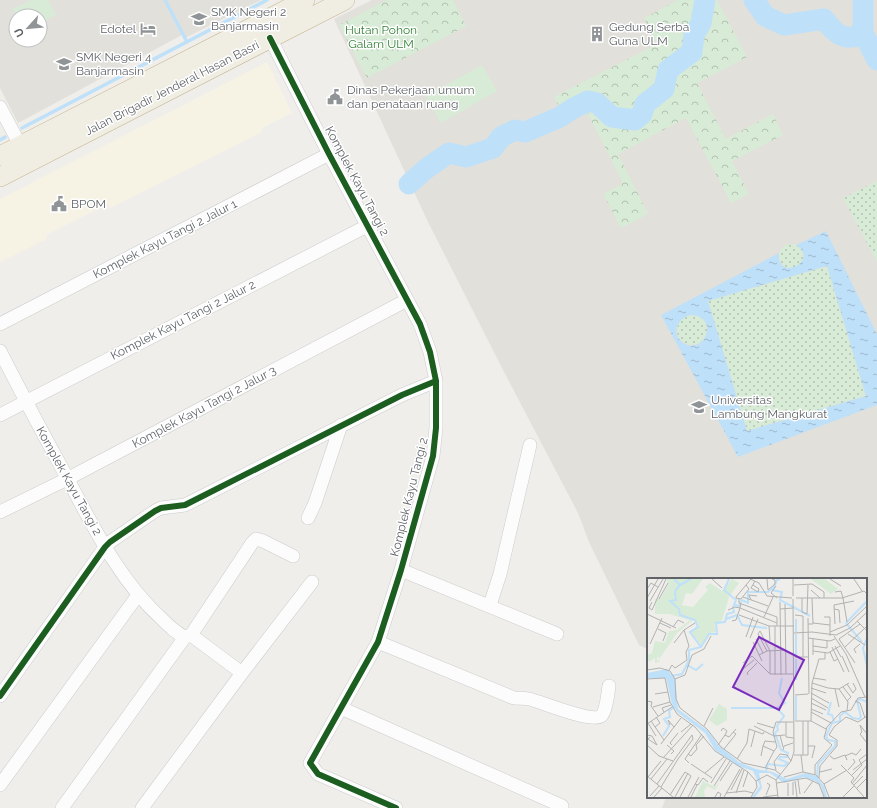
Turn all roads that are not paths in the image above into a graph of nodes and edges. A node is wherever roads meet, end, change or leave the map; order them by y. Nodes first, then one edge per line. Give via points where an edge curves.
1 (305, 0) edge
2 (345, 0) edge
3 (270, 38) junction
4 (0, 107) edge
5 (20, 145) junction
6 (329, 154) junction
7 (0, 156) edge
8 (0, 177) edge
9 (367, 226) junction
10 (408, 300) junction
11 (0, 324) edge
12 (0, 351) edge
13 (436, 381) junction
14 (26, 402) junction
15 (0, 415) edge
16 (341, 425) junction
17 (530, 445) dead end
18 (67, 479) junction
19 (0, 512) edge
20 (308, 518) dead end
21 (105, 547) junction
22 (293, 556) dead end
23 (401, 570) junction
24 (312, 582) dead end
25 (138, 595) junction
26 (490, 605) junction
27 (557, 634) dead end
28 (188, 636) junction
29 (378, 642) junction
30 (242, 673) junction
31 (609, 686) dead end
32 (0, 696) edge
33 (341, 708) junction
34 (0, 785) edge
35 (562, 806) dead end
36 (62, 808) edge
37 (142, 808) edge
38 (396, 808) edge

1 - 5 highway, Jalan Brigadir Jenderal Hasan Basri
2 - 3 highway, Jalan Brigadir Jenderal Hasan Basri
3 - 6 street, Komplek Kayu Tangi 2
3 - 8 highway, Jalan Brigadir Jenderal Hasan Basri
4 - 5 street
5 - 7 highway, Jalan Brigadir Jenderal Hasan Basri
6 - 9 street, Komplek Kayu Tangi 2
6 - 11 street, Komplek Kayu Tangi 2 Jalur 1
9 - 10 street, Komplek Kayu Tangi 2
9 - 14 street, Komplek Kayu Tangi 2 Jalur 2
10 - 13 street, Komplek Kayu Tangi 2 via 430,352
10 - 18 street, Komplek Kayu Tangi 2 Jalur 3
12 - 14 street, Komplek Kayu Tangi 2
13 - 16 street
13 - 23 street, Komplek Kayu Tangi 2 via 433,456
14 - 15 street, Komplek Kayu Tangi 2 Jalur 2
14 - 18 street, Komplek Kayu Tangi 2
16 - 20 street
16 - 21 street via 186,505 155,511
17 - 26 street via 500,574
18 - 19 street, Komplek Kayu Tangi 2 Jalur 3
18 - 21 street, Komplek Kayu Tangi 2
21 - 25 street, Komplek Kayu Tangi 2
21 - 32 street
22 - 28 street via 256,539
23 - 26 street
23 - 29 street, Komplek Kayu Tangi 2
24 - 30 street
25 - 28 street, Komplek Kayu Tangi 2 via 177,633
25 - 34 street
26 - 27 street
28 - 30 street, Komplek Kayu Tangi 2
28 - 36 street
29 - 31 street via 514,698 528,699 587,717 602,716
29 - 33 street, Komplek Kayu Tangi 2
30 - 37 street
33 - 35 street
33 - 38 street, Komplek Kayu Tangi 2 via 310,764 318,774

